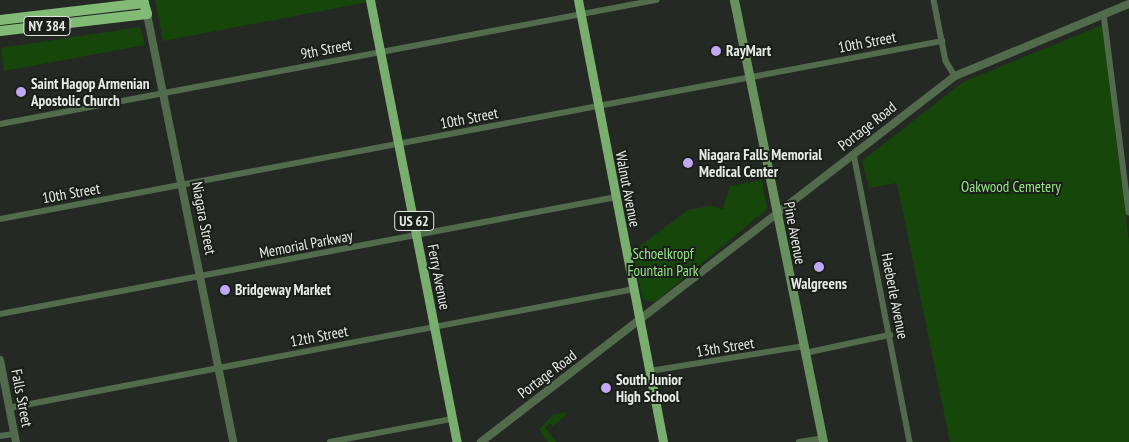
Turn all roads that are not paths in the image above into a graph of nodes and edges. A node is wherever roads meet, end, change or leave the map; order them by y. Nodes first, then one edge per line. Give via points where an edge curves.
1 (370, 0) edge
2 (578, 0) edge
3 (656, 0) edge
4 (734, 0) edge
5 (934, 0) edge
6 (144, 1) edge
7 (1129, 4) edge
8 (148, 14) junction
9 (580, 14) junction
10 (1104, 14) junction
11 (0, 20) edge
12 (0, 31) edge
13 (942, 40) junction
14 (381, 51) junction
15 (750, 76) junction
16 (955, 76) junction
17 (165, 92) junction
18 (598, 106) junction
19 (0, 124) edge
20 (399, 144) junction
21 (854, 154) junction
22 (183, 185) junction
23 (616, 197) junction
24 (1129, 212) edge
25 (777, 213) junction
26 (0, 219) edge
27 (416, 235) junction
28 (201, 277) junction
29 (634, 289) junction
30 (0, 314) edge
31 (640, 321) junction
32 (434, 328) junction
33 (890, 336) junction
34 (804, 349) junction
35 (0, 360) edge
36 (219, 368) junction
37 (650, 372) junction
38 (10, 408) junction
39 (452, 419) junction
40 (0, 436) edge
41 (15, 438) edge
42 (823, 440) edge
43 (233, 442) edge
44 (330, 442) edge
45 (457, 442) edge
46 (481, 442) edge
47 (663, 442) edge
48 (799, 442) edge
49 (910, 442) edge

1 - 14 main road, Ferry Avenue / US 62
2 - 9 main road, Walnut Avenue
3 - 9 street, 9th Street
4 - 15 main road, Pine Avenue
5 - 13 street
6 - 8 highway, Niagara Street / NY 384
6 - 11 highway, NY 384
7 - 10 street, Portage Road
8 - 12 highway, NY 384
8 - 17 street, Niagara Street
9 - 14 street, 9th Street
9 - 18 main road, Walnut Avenue
10 - 16 street, Portage Road
10 - 24 street
13 - 15 street, 10th Street
13 - 16 street via 946,62
14 - 17 street, 9th Street
14 - 20 main road, Ferry Avenue / US 62
15 - 18 street, 10th Street
15 - 25 main road, Pine Avenue
16 - 21 street, Portage Road
17 - 19 street, 9th Street
17 - 22 street, Niagara Street
18 - 20 street, 10th Street
18 - 23 main road, Walnut Avenue
20 - 22 street, 10th Street
20 - 27 main road, Ferry Avenue / US 62
21 - 25 street, Portage Road
21 - 33 street, Haeberle Avenue
22 - 26 street, 10th Street
22 - 28 street, Niagara Street
23 - 27 street, Memorial Parkway
23 - 29 main road, Walnut Avenue
25 - 31 street, Portage Road
25 - 34 main road, Pine Avenue
27 - 28 street, Memorial Parkway
27 - 32 main road, Ferry Avenue / US 62
28 - 30 street, Memorial Parkway
28 - 36 street, Niagara Street
29 - 31 main road, Walnut Avenue
29 - 32 street, 12th Street
31 - 37 main road, Walnut Avenue
31 - 46 street, Portage Road
32 - 36 street, 12th Street
32 - 39 main road, Ferry Avenue / US 62
33 - 34 street, 13th Street
33 - 49 street, Haeberle Avenue
34 - 37 street, 13th Street
34 - 42 main road, Pine Avenue
35 - 38 street, Falls Street
36 - 38 street, 12th Street
36 - 43 street, Niagara Street
37 - 47 main road, Walnut Avenue
38 - 41 street, Falls Street
39 - 44 street
39 - 45 main road, Ferry Avenue / US 62
40 - 41 street
42 - 48 street

